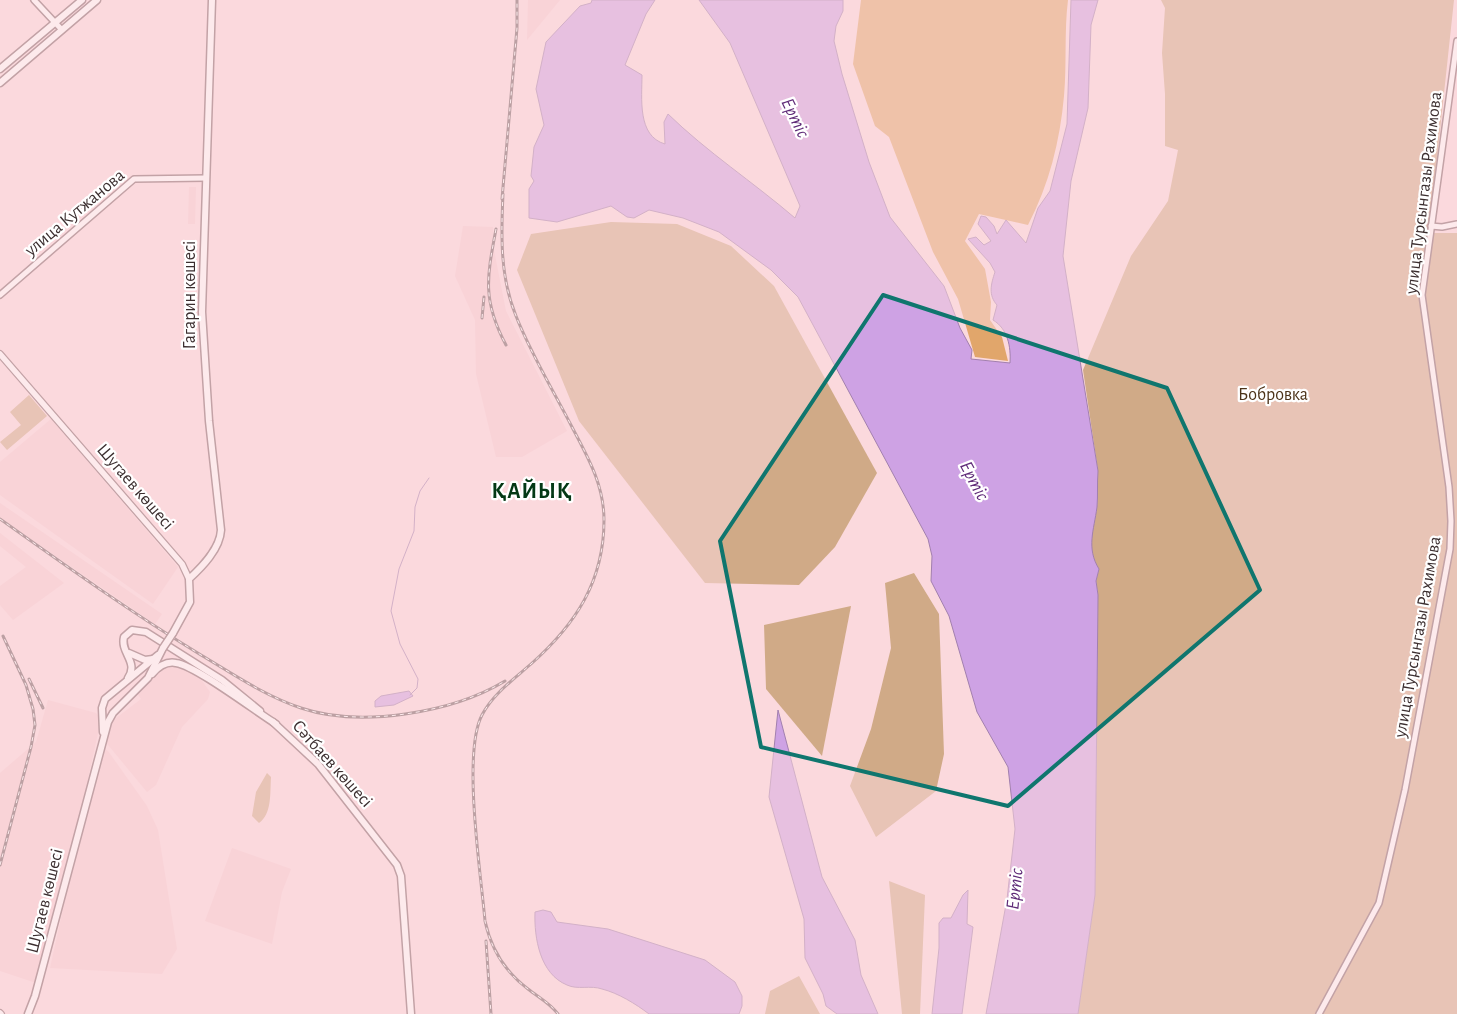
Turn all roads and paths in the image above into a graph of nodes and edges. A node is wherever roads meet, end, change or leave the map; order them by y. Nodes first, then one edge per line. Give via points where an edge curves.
1 (34, 0) edge
2 (82, 0) edge
3 (97, 0) edge
4 (212, 0) edge
5 (55, 23) junction
6 (62, 30) junction
7 (1457, 41) edge
8 (0, 69) edge
9 (0, 83) edge
10 (206, 178) junction
11 (1457, 224) edge
12 (1431, 226) junction
13 (0, 295) edge
14 (0, 354) edge
15 (189, 579) junction
16 (162, 651) junction
17 (128, 653) junction
18 (153, 659) junction
19 (139, 669) junction
20 (128, 678) junction
21 (148, 678) junction
22 (102, 708) junction
23 (113, 713) junction
24 (276, 724) junction
25 (103, 736) junction
26 (28, 1014) edge
27 (411, 1014) edge
28 (1319, 1014) edge

1 - 5 street
2 - 5 main road
3 - 6 main road
4 - 10 main road, Гагарин көшесі
5 - 6 street
5 - 8 main road
6 - 9 main road
7 - 12 street, улица Турсынгазы Рахимова
10 - 13 street, улица Кутжанова via 134,179
10 - 15 main road, Гагарин көшесі via 202,312 221,538
11 - 12 street
12 - 28 street, улица Турсынгазы Рахимова via 1422,295 1449,487 1450,549 1405,790 1379,903
14 - 15 main road, Шугаев көшесі via 182,564
15 - 16 main road, Шугаев көшесі, bridge via 190,602
16 - 18 main road, Шугаев көшесі
16 - 21 main road, Шугаев көшесі
17 - 18 main road via 145,660
17 - 20 main road, Сәтбаев көшесі via 132,664
17 - 24 main road, Сәтбаев көшесі via 123,641 126,634 137,630 146,632 222,680
18 - 19 main road, Шугаев көшесі
19 - 20 main road
19 - 21 main road via 146,671
20 - 22 main road via 105,699
21 - 23 main road, Шугаев көшесі
21 - 24 main road via 169,663 190,667
22 - 23 main road via 106,713
22 - 25 main road, Шугаев көшесі
23 - 25 main road, Шугаев көшесі
24 - 27 main road, Сәтбаев көшесі via 318,764 397,865 401,876
25 - 26 main road, Шугаев көшесі via 36,996

